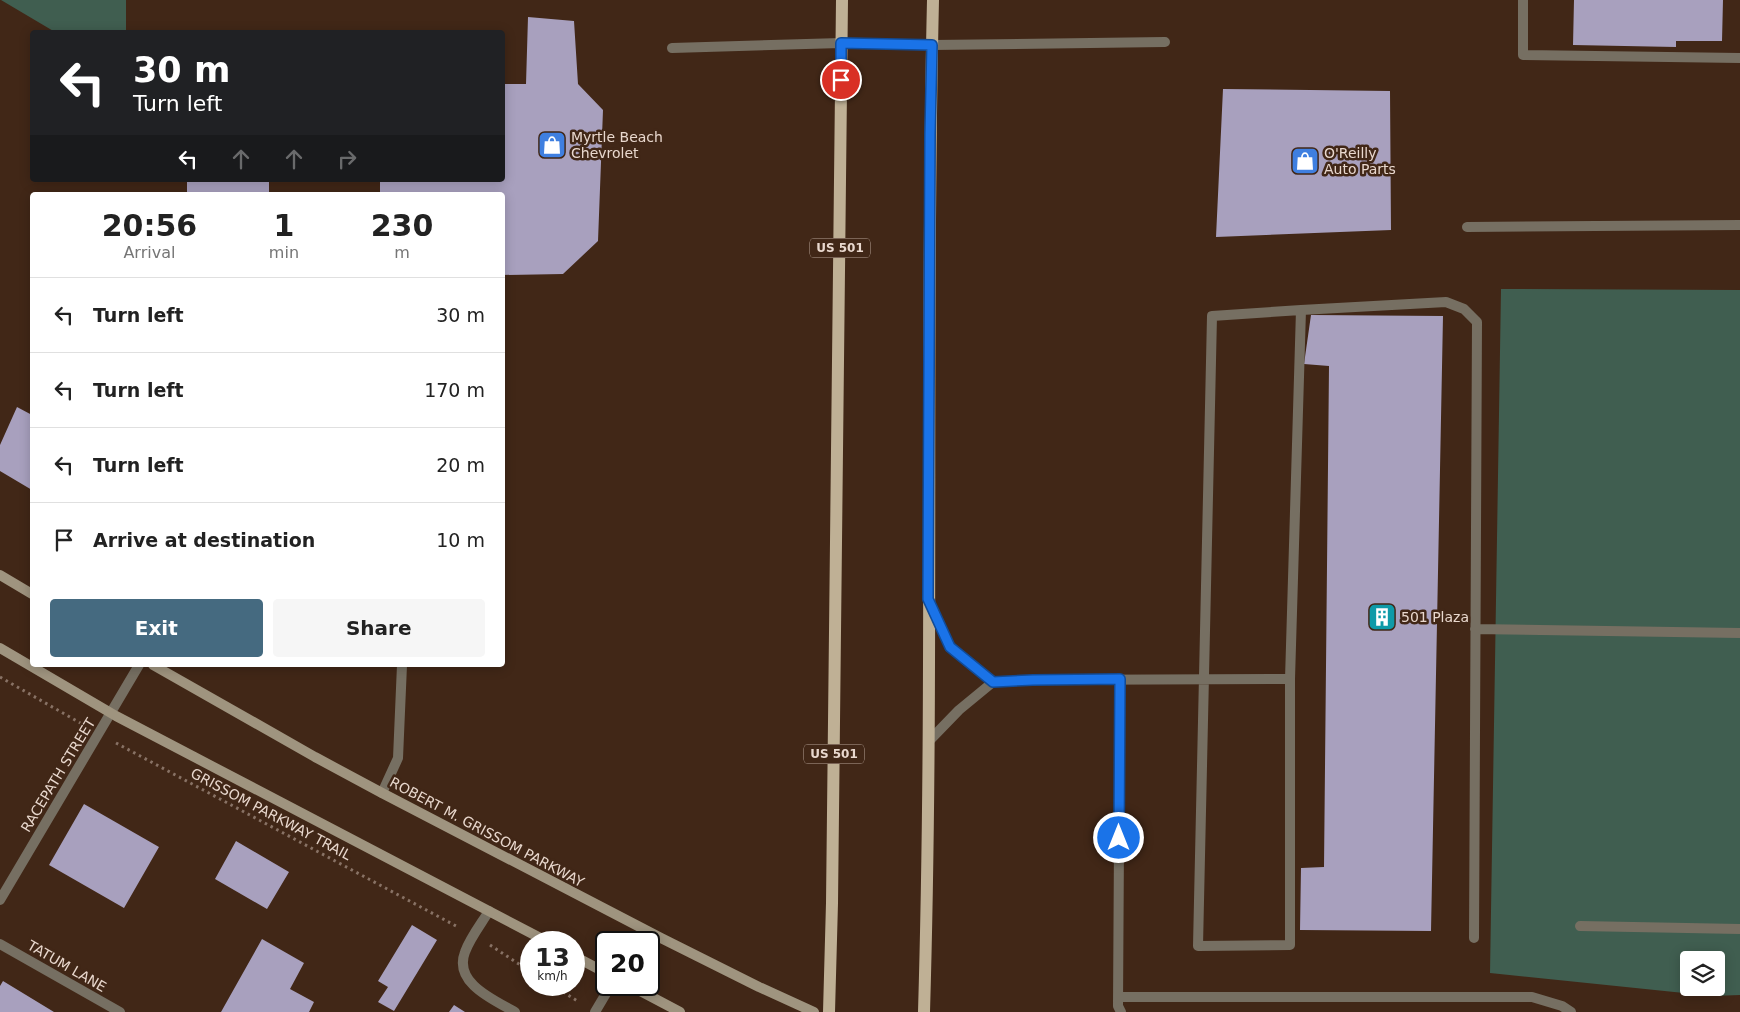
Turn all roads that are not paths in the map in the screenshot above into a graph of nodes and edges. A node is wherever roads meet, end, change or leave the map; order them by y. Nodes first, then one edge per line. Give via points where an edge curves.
1 (842, 0) edge
2 (933, 0) edge
3 (1523, 0) edge
4 (1166, 42) dead end
5 (841, 43) junction
6 (932, 45) junction
7 (672, 48) dead end
8 (1740, 58) edge
9 (1740, 225) edge
10 (1467, 227) dead end
11 (1301, 310) junction
12 (0, 575) edge
13 (30, 593) edge
14 (928, 599) junction
15 (1475, 629) junction
16 (1740, 633) edge
17 (0, 648) edge
18 (30, 666) edge
19 (32, 667) edge
20 (138, 667) edge
21 (157, 667) edge
22 (402, 667) edge
23 (1120, 679) junction
24 (1203, 679) junction
25 (1290, 679) junction
26 (993, 682) junction
27 (111, 713) junction
28 (928, 742) junction
29 (382, 793) junction
30 (0, 900) edge
31 (489, 911) junction
32 (1580, 926) dead end
33 (1740, 929) edge
34 (527, 931) edge
35 (1474, 938) dead end
36 (0, 944) edge
37 (604, 996) edge
38 (650, 996) edge
39 (1118, 997) junction
40 (120, 1012) edge
41 (515, 1012) edge
42 (595, 1012) edge
43 (680, 1012) edge
44 (814, 1012) edge
45 (829, 1012) edge
46 (924, 1012) edge
47 (1121, 1012) edge
48 (1571, 1012) edge

1 - 5 main road, US 501
2 - 6 main road
3 - 8 street via 1523,55
4 - 6 street
5 - 6 street
5 - 7 street
5 - 45 main road, US 501
6 - 14 main road
9 - 10 street
11 - 15 street via 1446,302 1464,309 1477,322
11 - 24 street via 1212,316
11 - 25 street
12 - 13 main road
14 - 26 street via 950,647
14 - 28 main road
15 - 16 street
15 - 35 street
17 - 18 main road
19 - 27 main road
20 - 27 street, RACEPATH STREET
21 - 29 main road, ROBERT M. GRISSOM PARKWAY
22 - 29 street via 398,758
23 - 24 street
23 - 26 street
23 - 39 street
24 - 25 street
24 - 25 street via 1198,946 1290,945
26 - 28 street
27 - 30 street, RACEPATH STREET
27 - 31 main road
28 - 46 main road
29 - 44 main road, ROBERT M. GRISSOM PARKWAY via 661,938
31 - 34 main road
31 - 41 street via 464,953 463,970 478,992
32 - 33 street
36 - 40 street, TATUM LANE
37 - 42 street
38 - 43 main road
39 - 47 street
39 - 48 street via 1532,997

